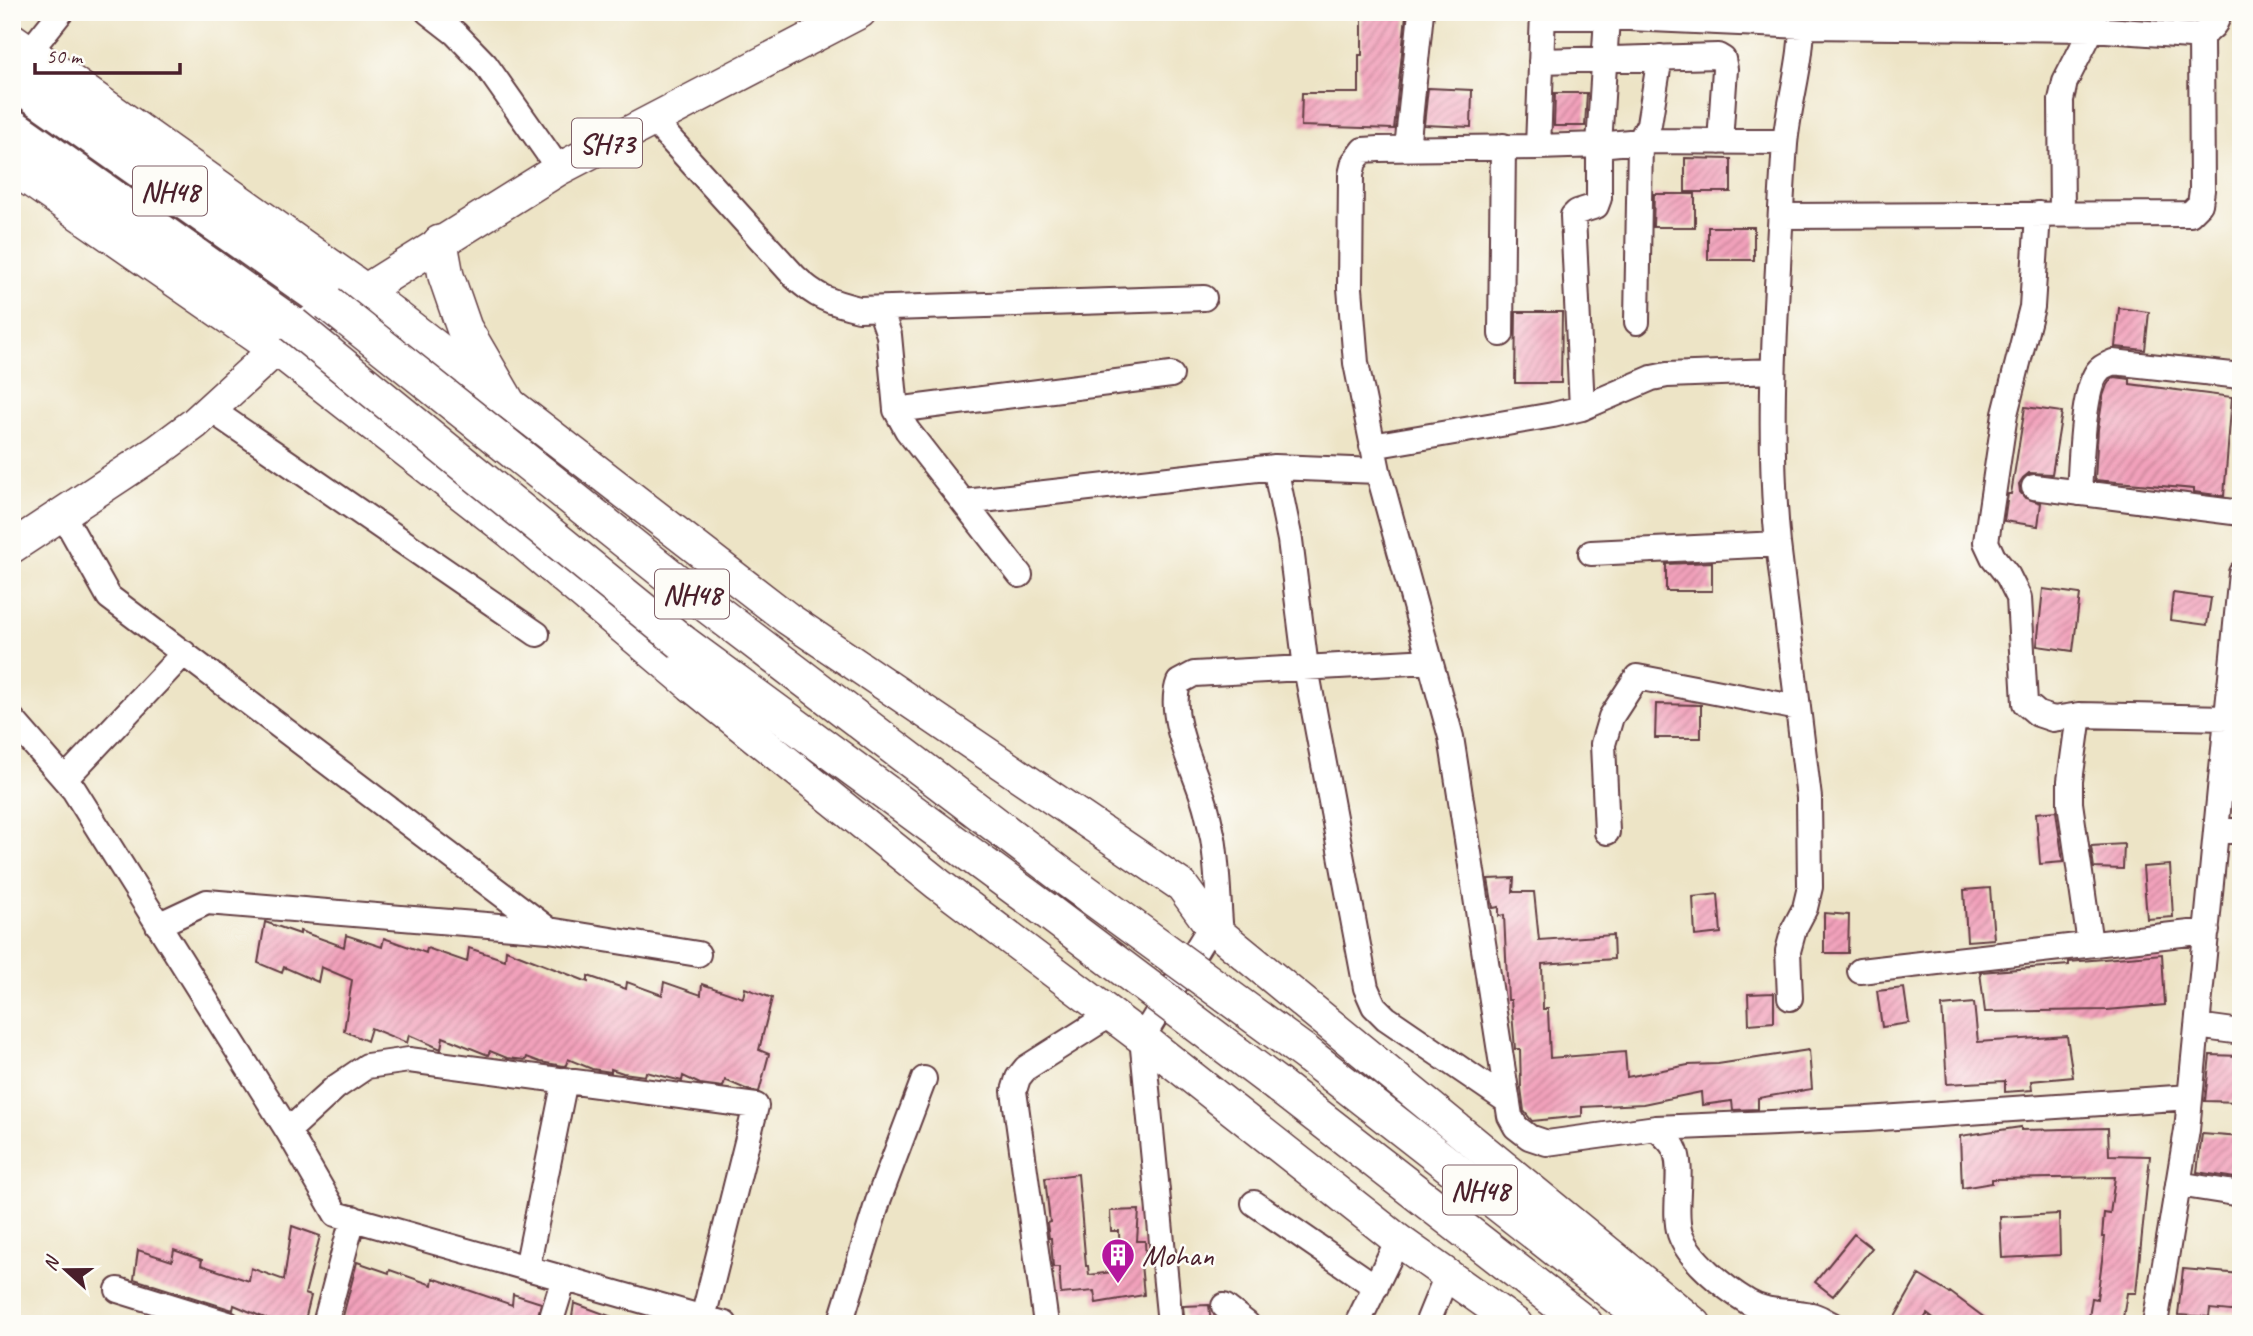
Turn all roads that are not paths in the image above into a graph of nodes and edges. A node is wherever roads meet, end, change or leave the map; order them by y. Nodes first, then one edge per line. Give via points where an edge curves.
1 (61, 12) edge
2 (428, 12) edge
3 (860, 12) edge
4 (1421, 12) edge
5 (2219, 12) edge
6 (1543, 15) edge
7 (1606, 18) junction
8 (1803, 19) edge
9 (2092, 20) edge
10 (1991, 21) edge
11 (2201, 35) junction
12 (1660, 57) junction
13 (18, 58) edge
14 (1604, 59) junction
15 (1541, 61) junction
16 (653, 120) junction
17 (12, 126) edge
18 (1640, 141) junction
19 (1720, 142) junction
20 (1785, 142) junction
21 (1599, 145) junction
22 (1503, 146) junction
23 (1538, 147) junction
24 (1407, 149) junction
25 (12, 166) edge
26 (559, 169) junction
27 (2050, 214) junction
28 (1781, 216) junction
29 (440, 243) junction
30 (364, 291) junction
31 (1204, 298) dead end
32 (880, 309) junction
33 (1637, 323) dead end
34 (1501, 334) dead end
35 (276, 349) junction
36 (1773, 371) junction
37 (1171, 375) dead end
38 (2241, 376) edge
39 (506, 400) junction
40 (210, 408) junction
41 (1581, 408) junction
42 (896, 410) junction
43 (1373, 446) junction
44 (1275, 467) junction
45 (1378, 471) junction
46 (2034, 487) dead end
47 (2079, 493) junction
48 (965, 502) junction
49 (2241, 513) edge
50 (63, 514) junction
51 (1778, 544) junction
52 (12, 547) edge
53 (1591, 553) dead end
54 (2241, 573) edge
55 (1020, 575) dead end
56 (537, 634) dead end
57 (184, 653) junction
58 (1430, 661) junction
59 (2237, 665) edge
60 (1306, 668) junction
61 (1798, 708) junction
62 (2079, 715) junction
63 (2228, 718) junction
64 (12, 719) edge
65 (39, 748) junction
66 (12, 753) edge
67 (65, 779) junction
68 (2229, 831) edge
69 (1608, 832) dead end
70 (158, 925) junction
71 (549, 930) junction
72 (1216, 930) junction
73 (2207, 931) junction
74 (2090, 944) junction
75 (698, 954) dead end
76 (1860, 971) dead end
77 (1790, 998) dead end
78 (1111, 1014) junction
79 (2197, 1026) junction
80 (2241, 1032) edge
81 (1142, 1038) junction
82 (924, 1079) dead end
83 (565, 1080) junction
84 (2190, 1097) junction
85 (1506, 1100) junction
86 (1656, 1128) junction
87 (288, 1132) junction
88 (2178, 1184) junction
89 (2241, 1194) edge
90 (1254, 1203) dead end
91 (353, 1218) junction
92 (1398, 1240) junction
93 (527, 1268) junction
94 (1447, 1275) junction
95 (564, 1278) junction
96 (1376, 1287) junction
97 (118, 1290) dead end
98 (1224, 1306) dead end
99 (1779, 1318) edge
100 (714, 1321) edge
101 (228, 1324) edge
102 (325, 1324) edge
103 (551, 1324) edge
104 (840, 1324) edge
105 (1046, 1324) edge
106 (1170, 1324) edge
107 (1247, 1324) edge
108 (1357, 1324) edge
109 (1427, 1324) edge
110 (1516, 1324) edge
111 (1585, 1324) edge
112 (1652, 1324) edge
113 (1695, 1324) edge
114 (1831, 1324) edge
115 (2155, 1324) edge

1 - 13 street
2 - 26 street via 485,64
3 - 16 main road, SH73
4 - 24 street
5 - 11 street via 2212,29
6 - 7 street
6 - 15 street
7 - 8 street
7 - 14 street
8 - 10 street
8 - 20 street
9 - 10 street
9 - 11 street
9 - 27 street via 2065,82
11 - 27 street via 2202,190 2195,211
12 - 14 street
12 - 18 street via 1649,124
12 - 19 street via 1723,59
13 - 30 highway
13 - 112 highway, NH48, bridge via 682,586 1052,868 1308,1055
14 - 15 street
14 - 21 street
15 - 23 street
16 - 26 main road, SH73
16 - 32 street via 810,291 828,302
17 - 111 highway, NH48, bridge via 293,325 683,643 1080,935
18 - 19 street
18 - 21 street
18 - 33 street
19 - 20 street
20 - 28 street
21 - 23 street
21 - 41 street via 1599,198 1596,206 1573,216
22 - 23 street
22 - 24 street
22 - 34 street
24 - 43 street via 1363,150 1351,175 1350,288 1355,350
25 - 35 highway
26 - 29 main road, SH73
27 - 28 street
27 - 62 street via 2005,414 1986,542 2019,598 2025,703 2053,719
28 - 36 street
29 - 30 main road, SH73
29 - 39 highway via 464,328
30 - 35 highway, SH73
30 - 39 main road
31 - 32 street
32 - 42 street via 889,335
35 - 40 main road, SH73
35 - 78 main road via 510,532 938,884
36 - 41 street via 1667,374
36 - 51 street
37 - 42 street
38 - 47 street via 2113,362 2099,369 2087,406
39 - 72 main road via 788,618 1182,886
40 - 50 main road, SH73 via 159,450
40 - 56 street
41 - 43 street
42 - 48 street
43 - 45 street
44 - 45 street
44 - 48 street
44 - 60 street via 1290,540
45 - 58 street
46 - 47 street
47 - 49 street
48 - 55 street
50 - 52 main road, SH73
50 - 57 street via 109,597
51 - 53 street
51 - 61 street
54 - 59 street
57 - 67 street
57 - 71 street
58 - 60 street
58 - 85 street via 1451,737
59 - 63 street
60 - 72 street via 1194,674 1179,682 1175,692 1188,760 1213,839
60 - 85 street via 1366,988 1374,1006
61 - 69 street via 1637,677 1611,717 1603,744
61 - 77 street via 1809,798 1810,887 1788,951
62 - 63 street
62 - 74 street via 2070,803
63 - 68 street
64 - 65 street
65 - 66 street
65 - 67 street
67 - 70 street
68 - 73 street
70 - 71 street via 207,902
70 - 87 street
71 - 75 street
72 - 81 street
72 - 113 main road
73 - 74 street
73 - 79 street
74 - 76 street
78 - 81 main road
78 - 105 street via 1026,1068 1014,1091
79 - 80 street
79 - 84 street
81 - 92 main road
81 - 106 street
82 - 104 street via 879,1198
83 - 87 street via 409,1060 367,1066 336,1087
83 - 93 street
83 - 100 street via 756,1106
84 - 86 street
84 - 88 street
85 - 86 street via 1516,1127 1548,1143
86 - 99 street via 1675,1148 1676,1210 1679,1232 1689,1252 1748,1302
87 - 91 street via 336,1214
88 - 89 street
88 - 115 street
90 - 96 street
91 - 93 street
91 - 102 street
92 - 94 main road
92 - 96 street
93 - 95 street
94 - 109 street
94 - 110 main road
95 - 100 street
95 - 103 street
96 - 108 street
97 - 101 street
98 - 107 street
99 - 114 street via 1812,1315

